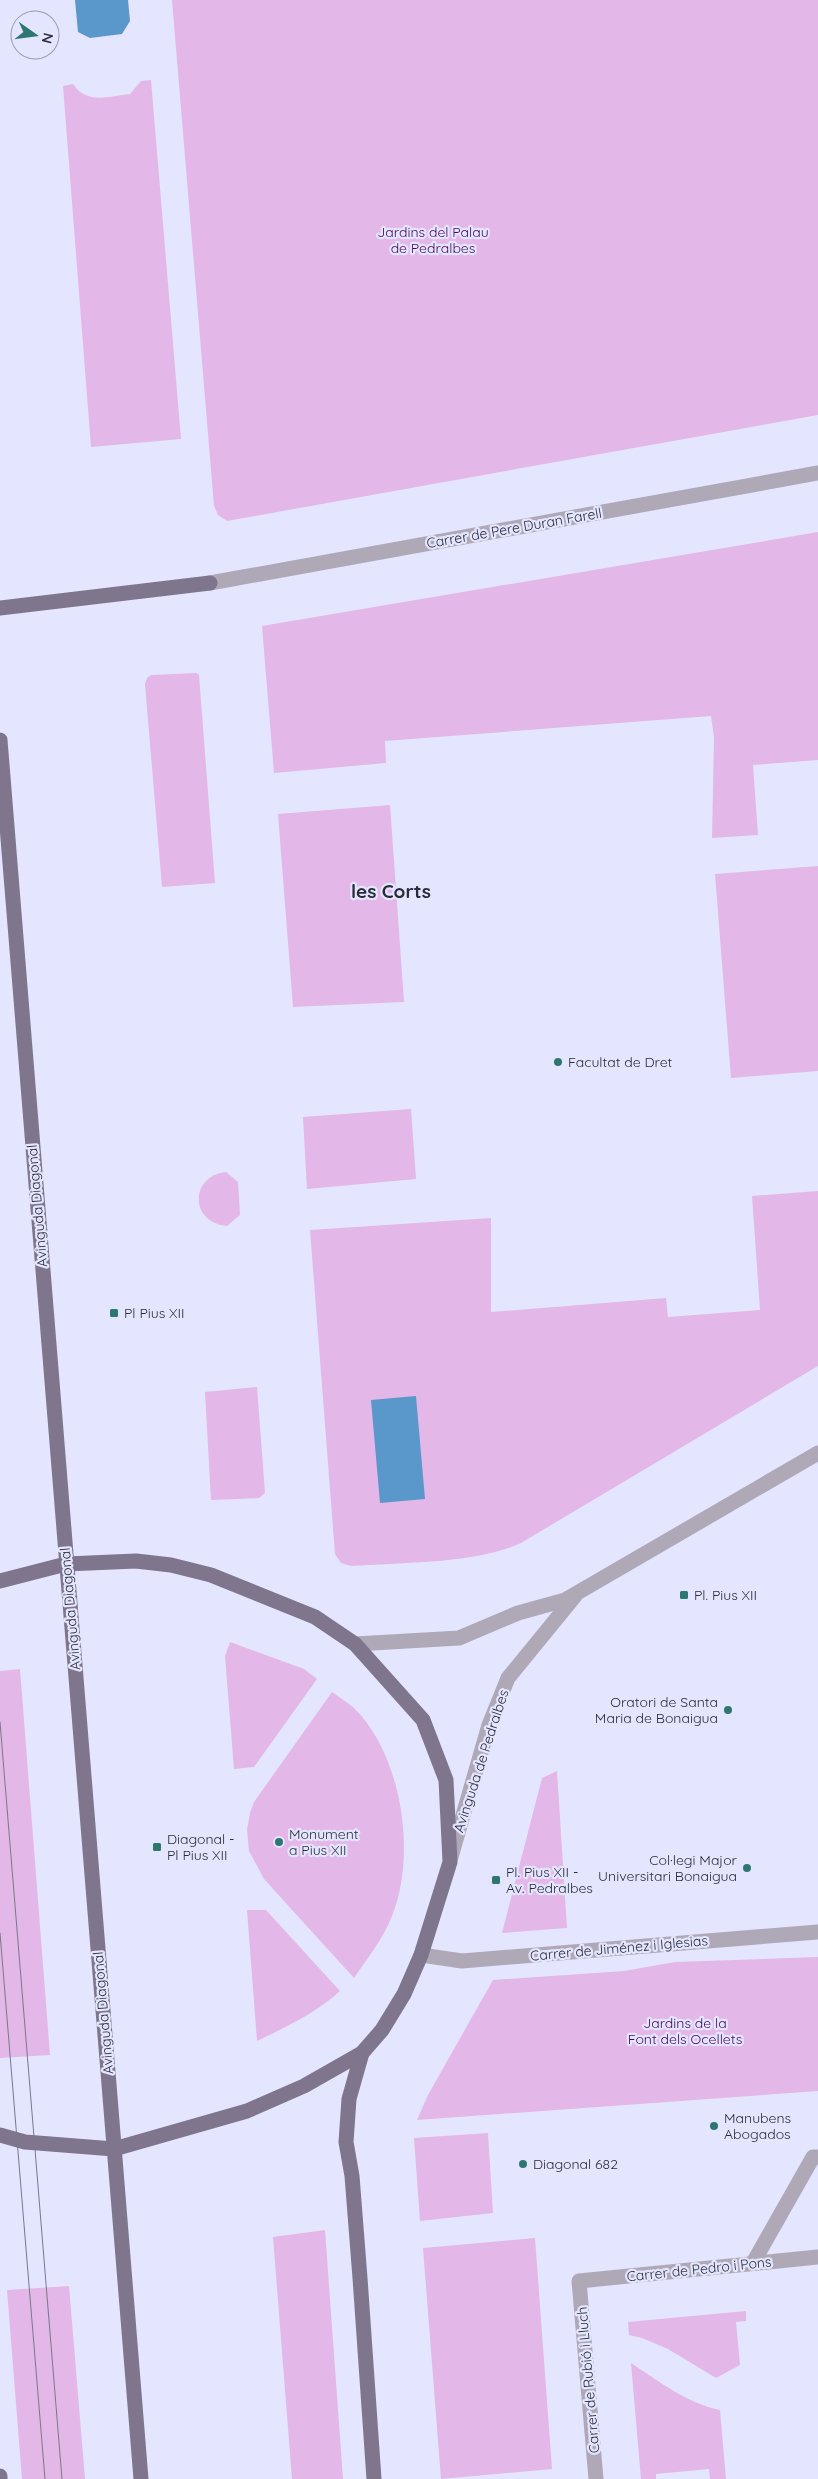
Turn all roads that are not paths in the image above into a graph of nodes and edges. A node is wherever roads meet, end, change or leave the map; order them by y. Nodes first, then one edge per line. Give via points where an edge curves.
1 (818, 473) edge
2 (210, 583) joint
3 (0, 608) edge
4 (0, 740) edge
5 (818, 1453) edge
6 (66, 1564) junction
7 (0, 1581) edge
8 (576, 1595) junction
9 (354, 1644) junction
10 (450, 1862) junction
11 (818, 1932) edge
12 (421, 1955) junction
13 (362, 2053) junction
14 (0, 2135) edge
15 (114, 2149) junction
16 (818, 2157) edge
17 (818, 2257) edge
18 (753, 2263) junction
19 (580, 2281) joint
20 (141, 2479) edge
21 (374, 2479) edge
22 (596, 2479) edge

1 - 2 street, Carrer de Pere Duran Farell
2 - 3 main road
4 - 6 main road, Avinguda Diagonal
5 - 8 street, Avinguda de Pedralbes
6 - 7 main road
6 - 9 main road via 136,1561 211,1575 315,1617
6 - 15 main road, Avinguda Diagonal
8 - 9 street, Avinguda de Pedralbes via 518,1613 459,1638
8 - 10 street, Avinguda de Pedralbes via 508,1678 489,1725
9 - 10 main road via 423,1720 446,1780
10 - 12 main road
11 - 12 street, Carrer de Jiménez i Iglesias via 462,1961
12 - 13 main road via 404,1994 382,2030
13 - 15 main road via 304,2086 247,2112
13 - 21 main road via 349,2099 346,2142 352,2176
14 - 15 main road via 25,2142
15 - 20 main road, Avinguda Diagonal
16 - 18 street via 813,2157
17 - 18 street, Carrer de Pedro i Pons
18 - 19 street, Carrer de Pedro i Pons
19 - 22 street, Carrer de Rubió i Lluch

